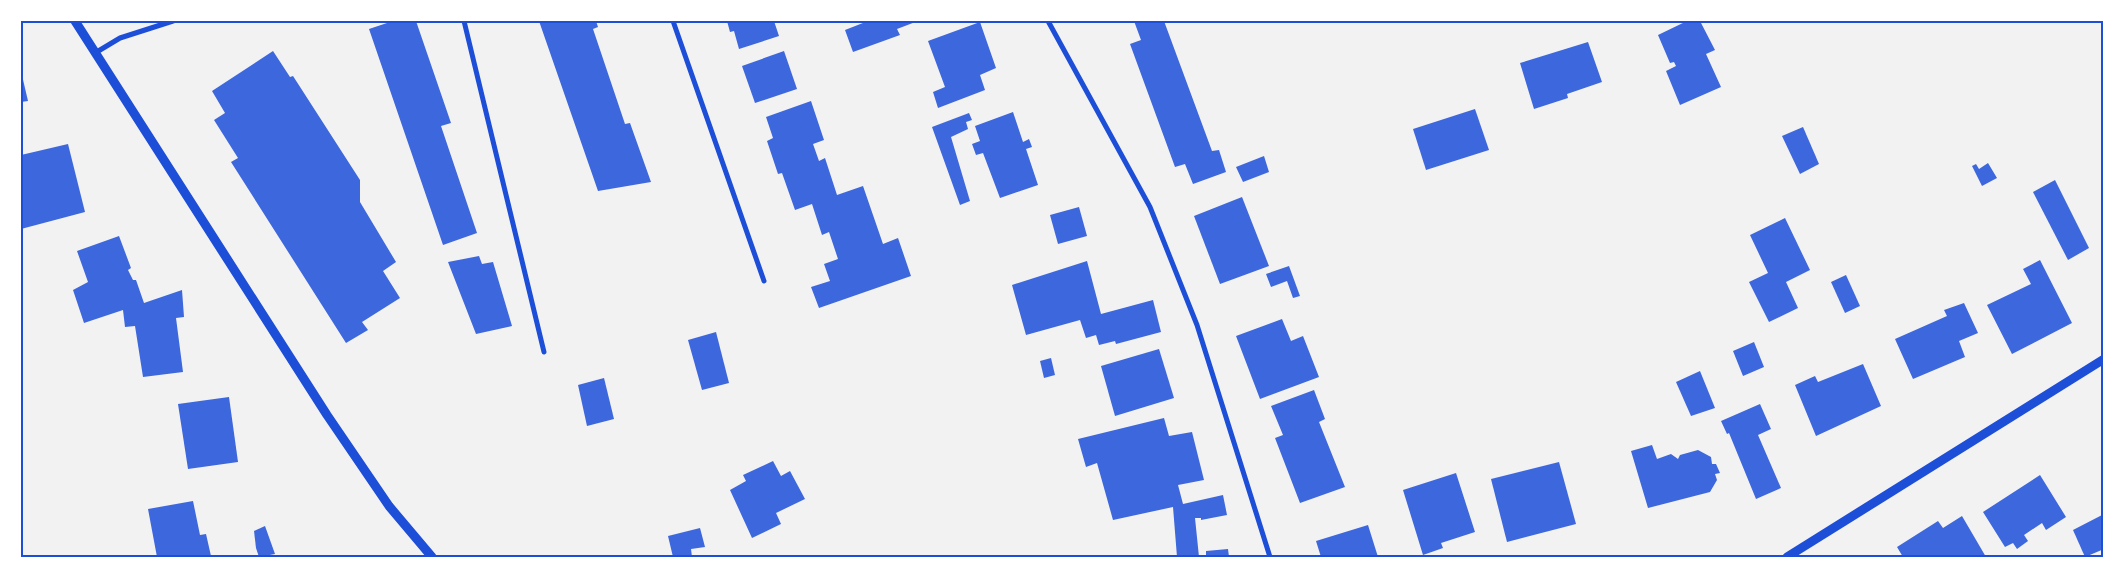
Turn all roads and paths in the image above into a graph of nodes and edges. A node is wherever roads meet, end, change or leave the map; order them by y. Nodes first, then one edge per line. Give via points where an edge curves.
1 (75, 21) edge
2 (172, 21) edge
3 (464, 21) edge
4 (673, 21) edge
5 (1048, 21) edge
6 (96, 53) junction
7 (764, 281) dead end
8 (544, 352) dead end
9 (2104, 359) edge
10 (432, 557) edge
11 (1270, 557) edge
12 (1787, 557) edge

1 - 6 street
2 - 6 street via 120,38
3 - 8 street
4 - 7 street
5 - 11 street via 1150,207 1196,325
6 - 10 street via 327,415 389,506
9 - 12 street

